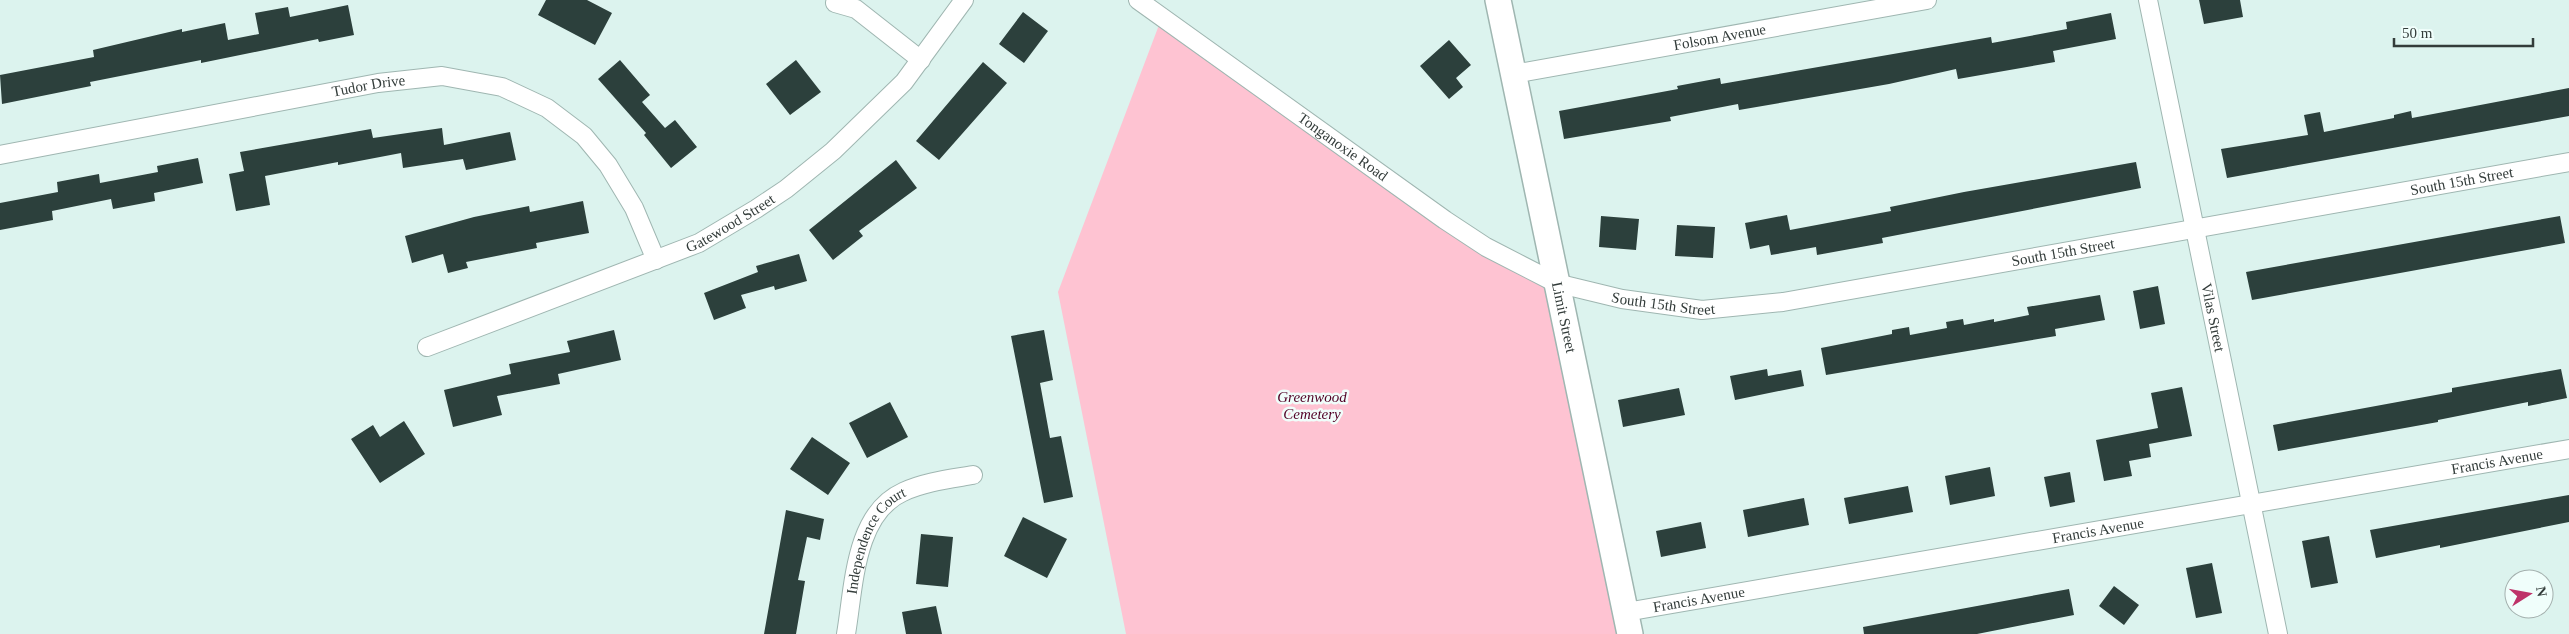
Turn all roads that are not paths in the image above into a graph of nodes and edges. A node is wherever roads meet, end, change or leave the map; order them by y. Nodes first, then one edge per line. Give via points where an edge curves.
1 (964, 0) edge
2 (1138, 0) edge
3 (1498, 0) edge
4 (1927, 0) edge
5 (2148, 0) edge
6 (836, 3) dead end
7 (921, 60) junction
8 (1513, 74) junction
9 (0, 154) edge
10 (2569, 162) edge
11 (2196, 228) junction
12 (656, 260) junction
13 (1556, 283) junction
14 (427, 347) dead end
15 (2569, 449) edge
16 (973, 475) dead end
17 (2251, 504) junction
18 (1628, 623) edge
19 (846, 634) edge
20 (2278, 634) edge

1 - 7 street, Gatewood Street
2 - 13 street, Tonganoxie Road via 1445,220 1486,247
3 - 8 street, Limit Street
4 - 8 street, Folsom Avenue
5 - 11 street, Vilas Street
6 - 7 street via 856,9
7 - 12 street, Gatewood Street via 904,82 847,137 786,189 699,243
8 - 13 street, Limit Street
9 - 12 street, Tudor Drive via 378,83 442,76 502,87 547,108 584,136 608,165 634,208
10 - 11 street, South 15th Street
11 - 13 street, South 15th Street via 1783,302 1702,310 1622,299
11 - 17 street, Vilas Street
12 - 14 street, Gatewood Street
13 - 18 street, Limit Street
15 - 17 street, Francis Avenue
16 - 19 street, Independence Court via 902,492 872,517 864,536
17 - 18 street, Francis Avenue
17 - 20 street, Vilas Street

